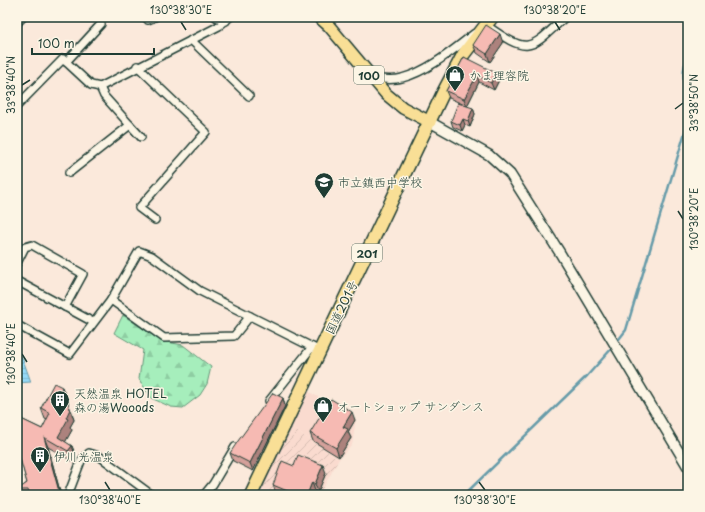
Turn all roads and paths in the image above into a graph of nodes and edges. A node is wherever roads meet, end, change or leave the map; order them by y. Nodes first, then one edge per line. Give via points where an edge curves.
1 (23, 17) edge
2 (146, 17) edge
3 (155, 17) edge
4 (216, 17) edge
5 (318, 17) edge
6 (565, 17) edge
7 (228, 19) edge
8 (489, 21) edge
9 (17, 23) edge
10 (101, 24) dead end
11 (191, 40) junction
12 (66, 62) junction
13 (137, 66) junction
14 (371, 78) junction
15 (100, 87) junction
16 (249, 96) dead end
17 (17, 106) edge
18 (430, 122) junction
19 (130, 125) junction
20 (141, 137) dead end
21 (69, 173) dead end
22 (155, 220) dead end
23 (17, 263) edge
24 (17, 281) edge
25 (111, 300) junction
26 (65, 307) junction
27 (250, 316) junction
28 (93, 322) junction
29 (17, 325) edge
30 (316, 349) junction
31 (262, 410) edge
32 (240, 441) edge
33 (688, 467) edge
34 (68, 495) edge
35 (152, 495) edge
36 (204, 495) edge
37 (251, 495) edge

1 - 9 street
2 - 3 street via 148,20
4 - 7 street
5 - 14 main road, 100 via 329,26
6 - 8 street via 537,43 530,46 504,37
7 - 11 street
8 - 14 street via 443,58 412,74 389,80
8 - 18 highway, 国道201号 / 201 via 463,55
10 - 12 street
11 - 13 street
11 - 16 street
12 - 15 street via 91,85
12 - 17 street via 63,60
13 - 15 street
13 - 22 street via 206,132 139,208
14 - 18 main road, 100 via 403,108
15 - 19 street via 104,96
18 - 30 highway, 国道201号 / 201
18 - 33 street via 489,154 510,174
19 - 20 street
19 - 21 street
23 - 26 street via 25,248 32,245 83,274
24 - 26 street
25 - 27 street via 164,338 234,336
25 - 27 street via 139,251 152,256 200,291
25 - 28 street
26 - 28 street
27 - 30 street
28 - 29 street via 70,354
30 - 31 street
30 - 37 highway, 国道201号 / 201
32 - 36 street
34 - 35 street via 81,461 89,453 100,456

